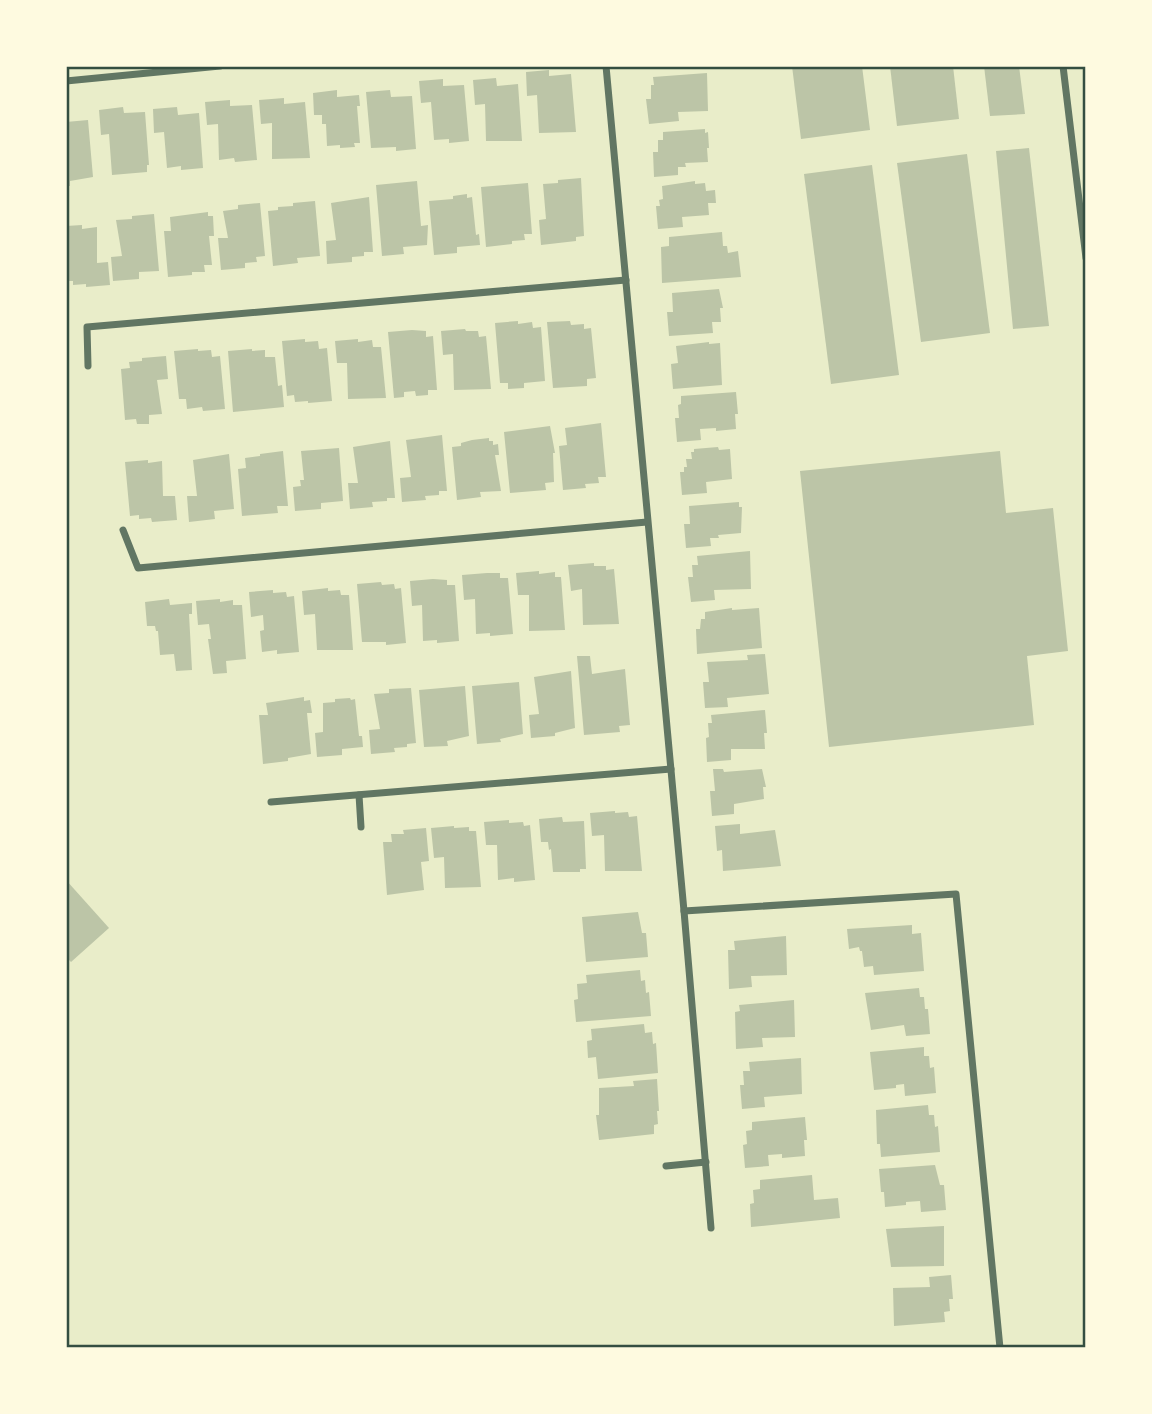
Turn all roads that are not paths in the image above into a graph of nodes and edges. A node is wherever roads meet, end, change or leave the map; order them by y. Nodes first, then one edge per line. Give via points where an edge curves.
1 (220, 66) edge
2 (606, 66) edge
3 (1063, 66) edge
4 (66, 81) edge
5 (1086, 258) edge
6 (626, 280) junction
7 (88, 366) dead end
8 (647, 522) junction
9 (123, 530) dead end
10 (671, 769) junction
11 (359, 794) junction
12 (271, 802) dead end
13 (361, 827) dead end
14 (684, 911) junction
15 (706, 1162) junction
16 (666, 1166) dead end
17 (710, 1228) dead end
18 (1000, 1348) edge

1 - 4 street
2 - 6 street
3 - 5 street
6 - 7 street via 87,327
6 - 8 street
8 - 9 street via 138,568
8 - 10 street
10 - 11 street
10 - 14 street
11 - 12 street
11 - 13 street
14 - 15 street
14 - 18 street via 956,894
15 - 16 street
15 - 17 street

